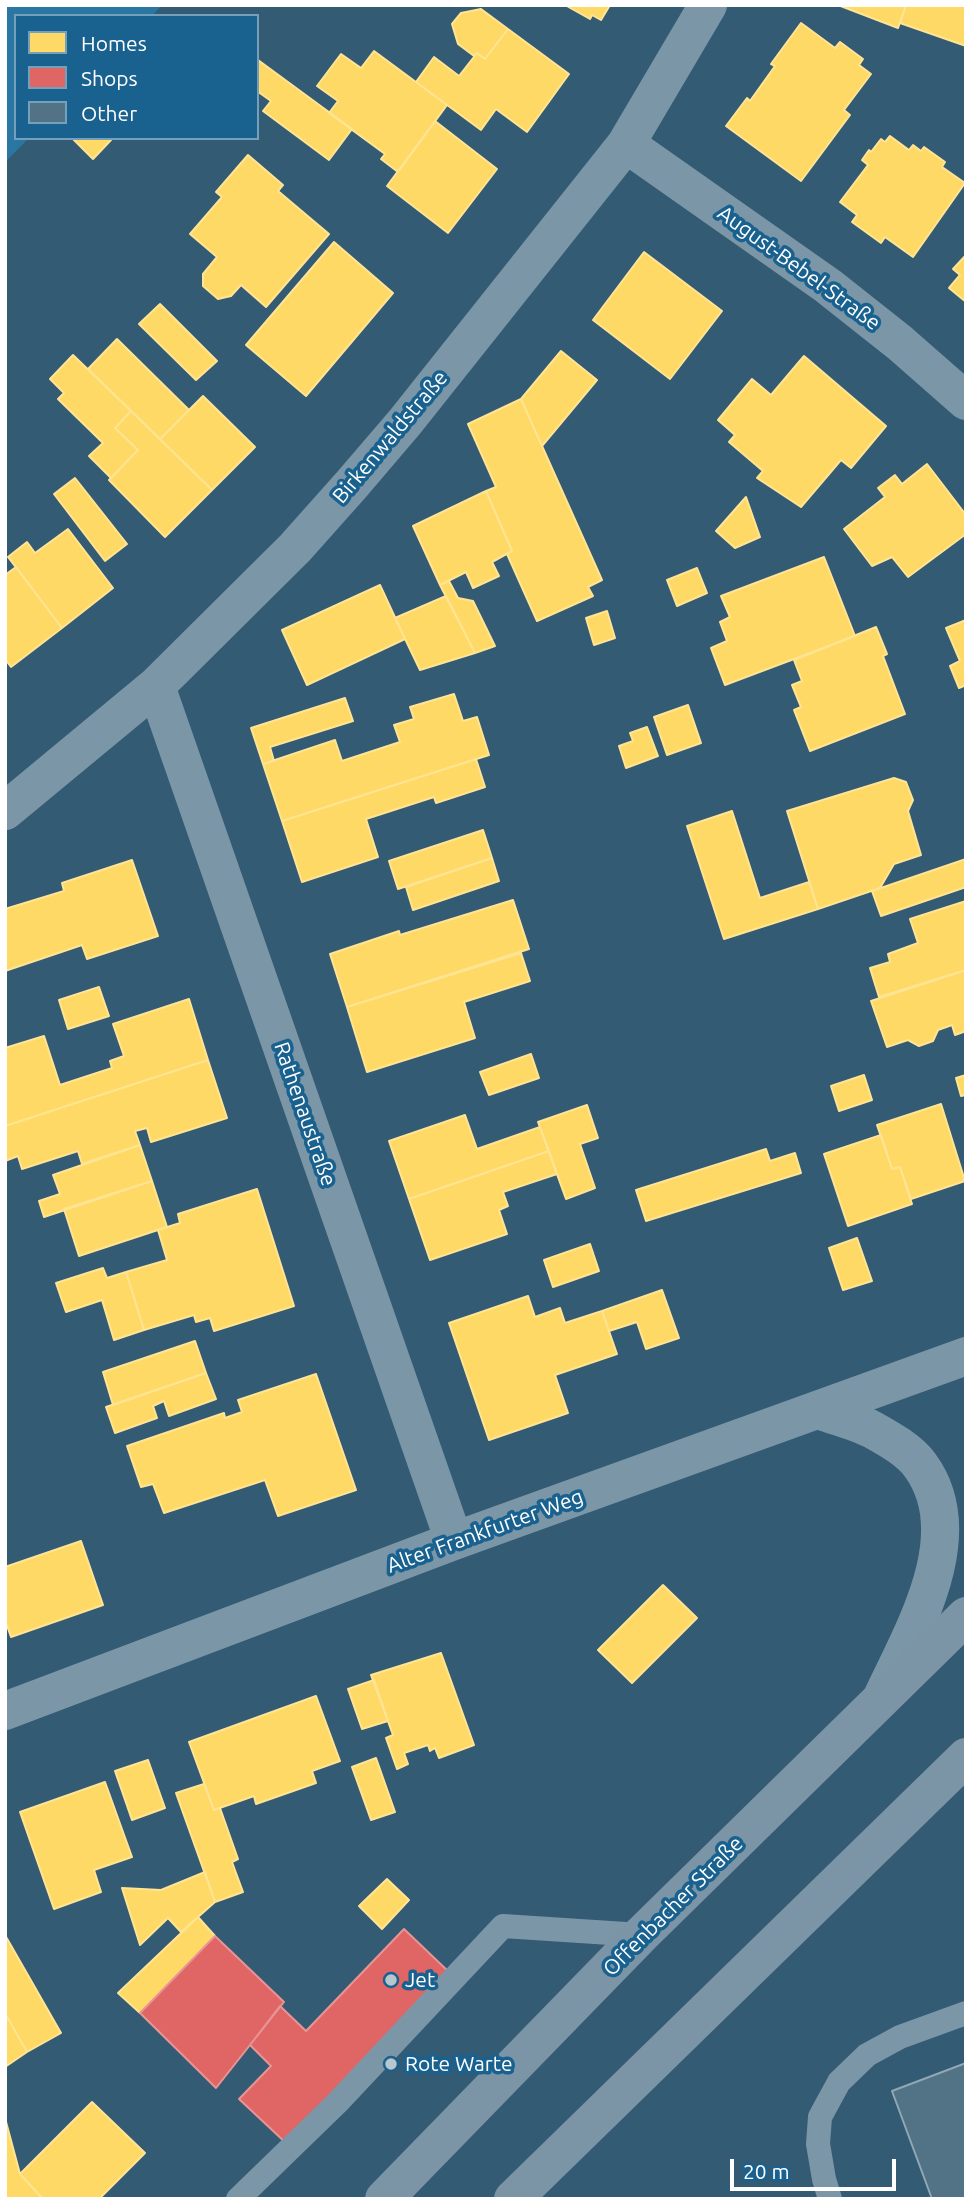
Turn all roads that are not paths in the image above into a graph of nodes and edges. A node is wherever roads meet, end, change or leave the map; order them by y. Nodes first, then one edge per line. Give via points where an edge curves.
1 (708, 5) edge
2 (626, 144) junction
3 (966, 401) edge
4 (156, 687) junction
5 (5, 811) edge
6 (966, 1356) edge
7 (817, 1410) junction
8 (454, 1541) junction
9 (966, 1616) edge
10 (878, 1704) junction
11 (5, 1711) edge
12 (966, 1757) edge
13 (641, 1935) junction
14 (966, 2013) edge
15 (238, 2199) edge
16 (384, 2199) edge
17 (513, 2199) edge
18 (831, 2199) edge

1 - 2 street, Birkenwaldstraße
2 - 3 street, August-Bebel-Straße via 828,286
2 - 4 street, Birkenwaldstraße via 361,474 295,548
4 - 5 street, Birkenwaldstraße
4 - 8 street, Rathenaustraße
6 - 7 street, Alter Frankfurter Weg
7 - 8 street, Alter Frankfurter Weg
7 - 10 street via 871,1429 902,1448 932,1485 939,1511 936,1572
8 - 11 street, Alter Frankfurter Weg
9 - 10 main road, Offenbacher Straße
10 - 13 main road, Offenbacher Straße
12 - 17 main road
13 - 15 lane via 503,1926 337,2103
13 - 16 main road, Offenbacher Straße
14 - 18 lane via 889,2043 867,2055 839,2082 820,2117 818,2144

